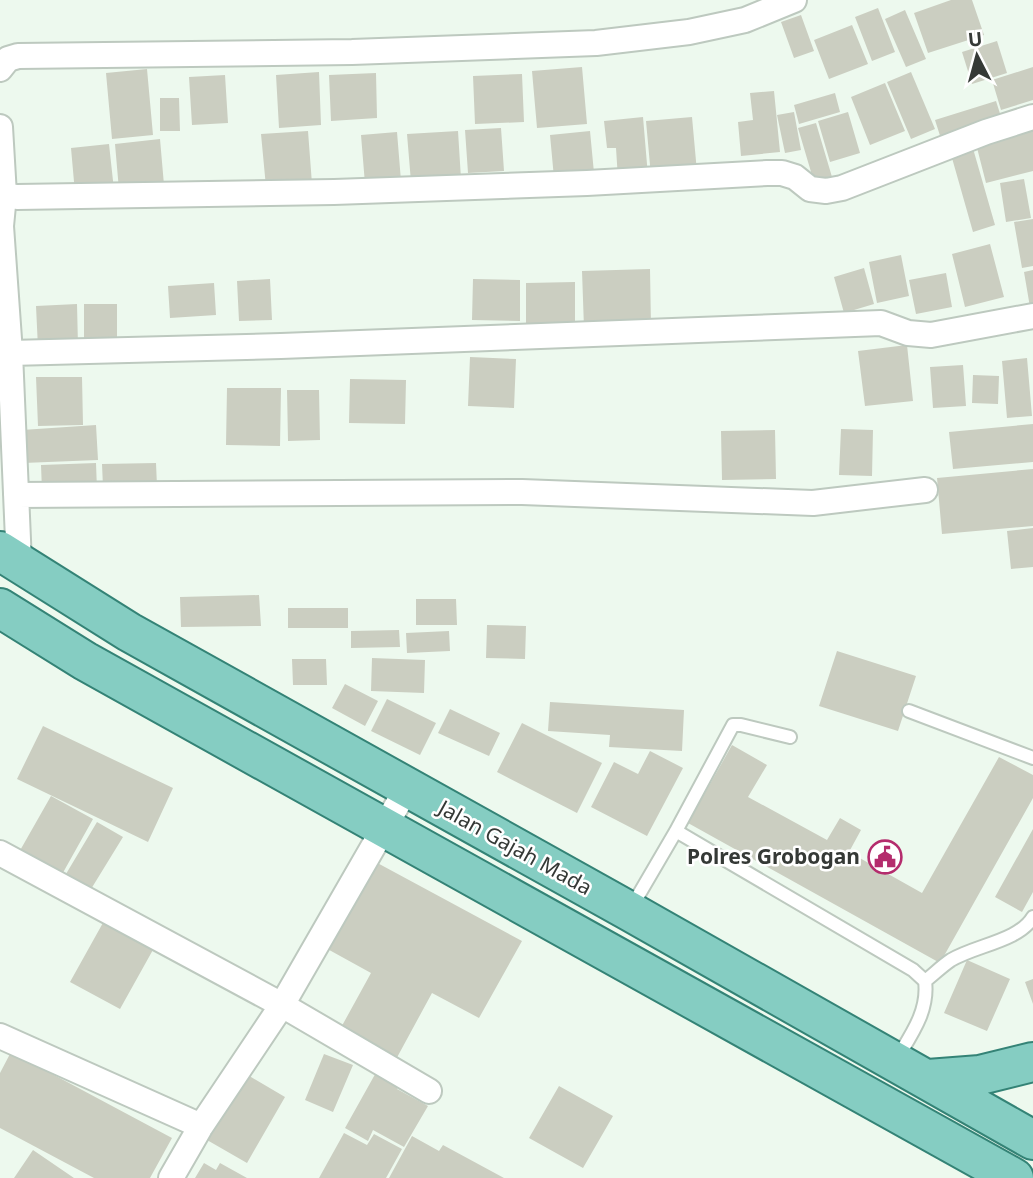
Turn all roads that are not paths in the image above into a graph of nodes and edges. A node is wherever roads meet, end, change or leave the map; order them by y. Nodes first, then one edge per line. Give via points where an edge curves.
1 (794, 0) edge
2 (0, 69) edge
3 (1033, 117) edge
4 (0, 127) edge
5 (4, 195) junction
6 (1033, 316) edge
7 (10, 353) junction
8 (925, 490) dead end
9 (16, 495) junction
10 (10, 557) edge
11 (0, 608) edge
12 (129, 632) junction
13 (100, 669) junction
14 (909, 711) dead end
15 (790, 737) dead end
16 (1033, 758) edge
17 (407, 788) junction
18 (384, 827) junction
19 (676, 831) junction
20 (0, 853) edge
21 (629, 911) junction
22 (1033, 917) edge
23 (925, 981) junction
24 (282, 1005) junction
25 (0, 1037) edge
26 (1033, 1062) edge
27 (911, 1071) junction
28 (429, 1091) dead end
29 (201, 1126) junction
30 (1033, 1140) edge
31 (171, 1178) edge
32 (1014, 1178) edge

1 - 2 street via 745,20 596,43 352,52 18,56
3 - 5 street via 826,191 810,189 796,177 767,173 334,192
4 - 5 street
5 - 7 street via 1,226
6 - 7 street via 931,335 881,323
7 - 9 street
8 - 9 street via 813,503 523,492
9 - 10 street
10 - 12 main road, Jalan Gajah Mada
11 - 13 main road
12 - 13 main road
12 - 17 main road, Jalan Gajah Mada
13 - 18 main road
14 - 16 lane
15 - 19 lane via 733,725
17 - 18 street
17 - 21 main road, Jalan Gajah Mada
18 - 24 street
18 - 32 main road
19 - 21 lane
19 - 23 lane
20 - 24 street
21 - 27 main road, Jalan Gajah Mada
22 - 23 lane via 1012,936 951,960
23 - 27 lane via 927,995
24 - 28 street
24 - 29 street
25 - 29 street
26 - 27 main road via 980,1075
27 - 30 main road, Jalan Gajah Mada
29 - 31 street

